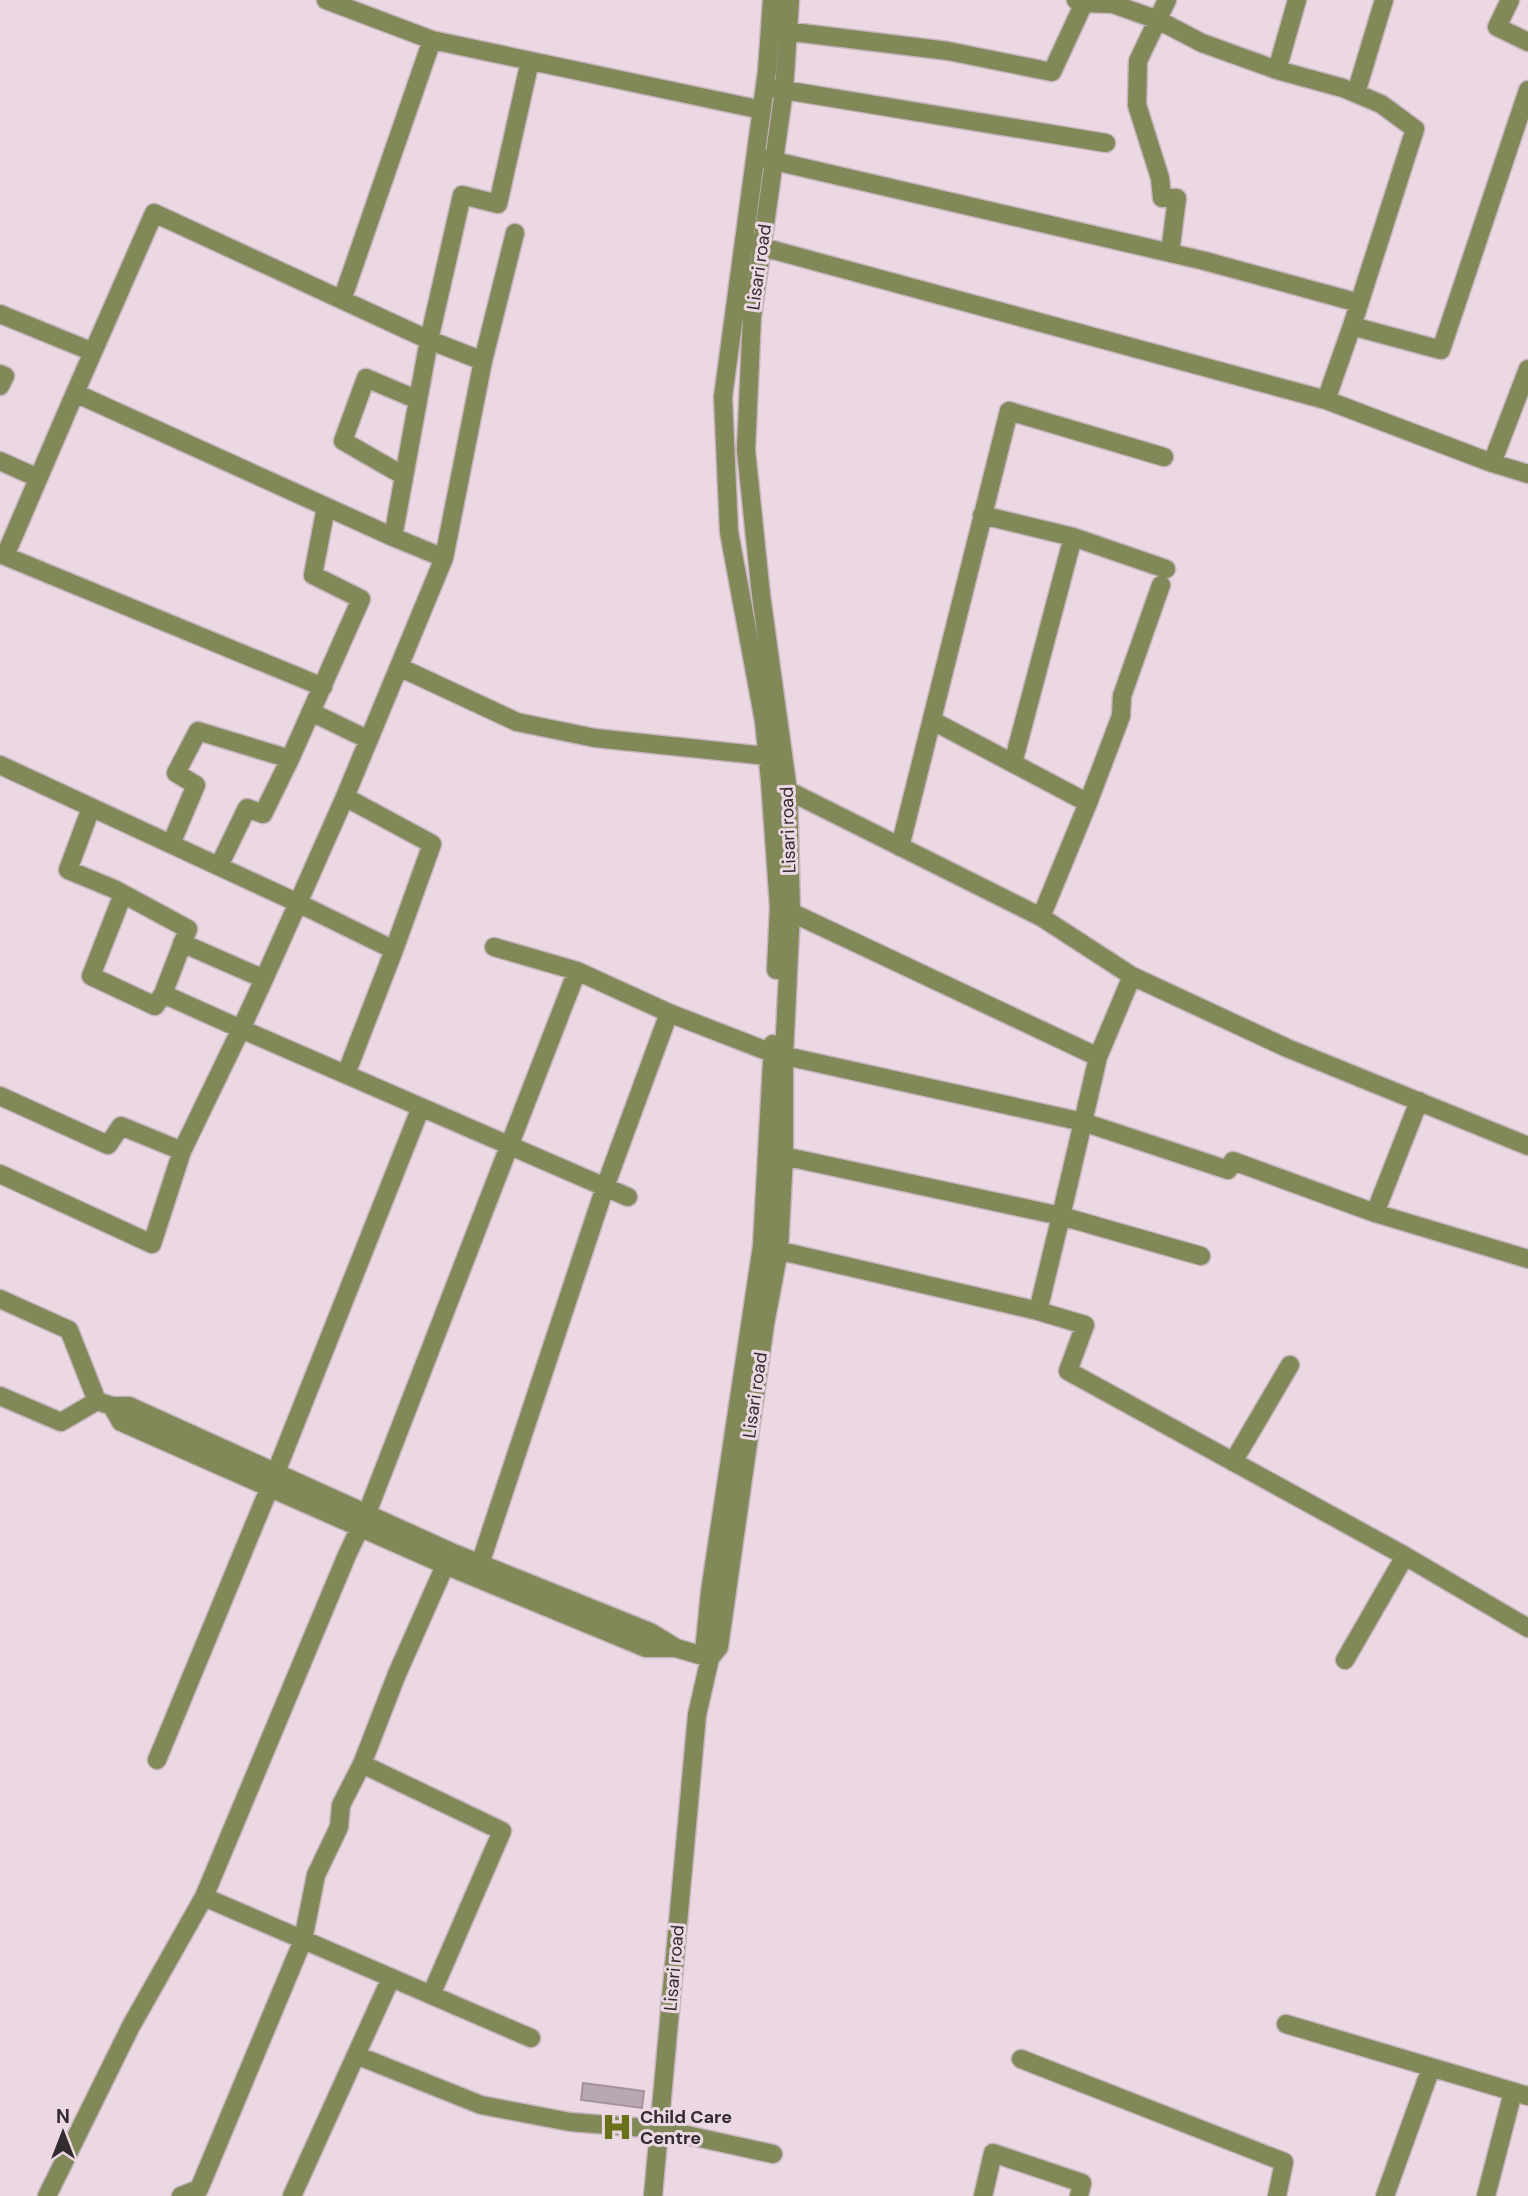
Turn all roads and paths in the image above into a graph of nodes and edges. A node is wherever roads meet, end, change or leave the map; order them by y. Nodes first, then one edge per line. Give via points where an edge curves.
1 (327, 0) edge
2 (772, 0) edge
3 (790, 0) edge
4 (1167, 0) edge
5 (1297, 0) edge
6 (1384, 0) edge
7 (1510, 0) edge
8 (1080, 2) edge
9 (1158, 20) junction
10 (779, 31) junction
11 (432, 40) junction
12 (1528, 42) edge
13 (530, 61) junction
14 (1277, 70) junction
15 (765, 87) junction
16 (784, 90) junction
17 (1528, 90) edge
18 (1356, 93) junction
19 (762, 110) junction
20 (1106, 143) dead end
21 (756, 156) junction
22 (775, 161) junction
23 (515, 233) dead end
24 (752, 244) junction
25 (1170, 253) junction
26 (342, 300) junction
27 (1359, 303) junction
28 (0, 314) edge
29 (1352, 326) junction
30 (429, 340) junction
31 (93, 352) junction
32 (483, 361) junction
33 (1528, 369) edge
34 (0, 374) edge
35 (0, 386) edge
36 (75, 393) junction
37 (418, 400) junction
38 (1326, 400) junction
39 (1164, 457) dead end
40 (0, 461) edge
41 (1492, 463) junction
42 (1528, 474) edge
43 (404, 475) junction
44 (38, 478) junction
45 (326, 507) junction
46 (982, 515) junction
47 (393, 537) junction
48 (1073, 537) junction
49 (2, 556) edge
50 (444, 558) junction
51 (399, 667) junction
52 (323, 687) junction
53 (312, 712) junction
54 (933, 721) junction
55 (369, 740) junction
56 (767, 756) junction
57 (290, 759) junction
58 (1013, 764) junction
59 (0, 765) edge
60 (770, 781) junction
61 (789, 791) junction
62 (345, 797) junction
63 (1088, 803) junction
64 (91, 808) junction
65 (171, 844) junction
66 (900, 847) junction
67 (219, 866) junction
68 (124, 894) junction
69 (298, 903) junction
70 (785, 910) junction
71 (1041, 917) junction
72 (183, 943) junction
73 (494, 947) dead end
74 (394, 950) junction
75 (577, 971) junction
76 (1132, 976) junction
77 (264, 979) junction
78 (163, 994) junction
79 (669, 1013) junction
80 (241, 1028) junction
81 (778, 1054) junction
82 (1098, 1057) junction
83 (346, 1074) junction
84 (0, 1097) edge
85 (1419, 1101) junction
86 (421, 1107) junction
87 (1083, 1122) junction
88 (510, 1146) junction
89 (1528, 1146) edge
90 (182, 1151) junction
91 (776, 1154) junction
92 (0, 1174) edge
93 (605, 1186) junction
94 (628, 1197) dead end
95 (1375, 1213) junction
96 (1061, 1216) junction
97 (770, 1248) junction
98 (1201, 1255) dead end
99 (1528, 1259) edge
100 (0, 1299) edge
101 (1038, 1311) junction
102 (1290, 1364) dead end
103 (0, 1396) edge
104 (104, 1404) junction
105 (1233, 1462) junction
106 (272, 1480) junction
107 (364, 1520) junction
108 (1405, 1556) junction
109 (448, 1558) junction
110 (481, 1564) junction
111 (583, 1613) junction
112 (1528, 1628) edge
113 (710, 1658) junction
114 (1345, 1660) dead end
115 (158, 1760) dead end
116 (362, 1764) junction
117 (204, 1898) junction
118 (303, 1940) junction
119 (391, 1978) junction
120 (431, 1995) junction
121 (1286, 2024) dead end
122 (531, 2038) dead end
123 (356, 2055) junction
124 (1021, 2059) dead end
125 (1431, 2068) junction
126 (1521, 2094) edge
127 (659, 2129) junction
128 (773, 2154) dead end
129 (47, 2196) edge
130 (181, 2196) edge
131 (292, 2196) edge
132 (653, 2196) edge
133 (983, 2196) edge
134 (1079, 2196) edge
135 (1277, 2196) edge
136 (1385, 2196) edge
137 (1486, 2196) edge

1 - 11 street
2 - 10 street, Lisari road
3 - 10 street, Lisari road
4 - 9 street
5 - 14 street
6 - 18 street
7 - 12 street via 1497,27
8 - 9 street via 1113,4
8 - 10 street via 1052,72 948,51
9 - 14 street via 1202,43
9 - 25 street via 1138,61 1137,105 1162,198 1177,198
10 - 15 street, Lisari road
10 - 16 street, Lisari road
11 - 13 street
11 - 26 street
13 - 19 street
13 - 30 street via 498,204 462,195
14 - 18 street
15 - 16 street
15 - 19 street, Lisari road
16 - 20 street
16 - 22 street, Lisari road
17 - 29 street via 1441,350
18 - 27 street via 1381,104 1415,129
19 - 21 street, Lisari road
21 - 22 street
21 - 24 street, Lisari road
22 - 24 street, Lisari road
22 - 25 street
23 - 32 street
24 - 38 street
24 - 56 street, Lisari road via 723,397 729,532
24 - 61 street, Lisari road via 746,450
25 - 27 street
26 - 30 street
26 - 31 street via 153,213
27 - 29 street
28 - 31 street
29 - 38 street
30 - 32 street
30 - 37 street
31 - 36 street
32 - 50 street
33 - 41 street
34 - 35 street via 5,376
36 - 44 street
36 - 45 street
37 - 43 street
37 - 43 street via 366,378 343,441
38 - 41 street
39 - 46 street via 1009,411
40 - 44 street
41 - 42 street
43 - 47 street
44 - 49 street
45 - 47 street
45 - 52 street via 313,575 360,599
46 - 48 street
46 - 54 street
47 - 50 street
48 - 58 street
48 - 63 street via 1163,577 1122,696 1121,716
49 - 52 street
50 - 51 street
51 - 55 street
51 - 56 street via 517,722 595,738
52 - 53 street
53 - 55 street
53 - 57 street
54 - 58 street
54 - 66 street
55 - 62 street
56 - 60 street, Lisari road
57 - 65 street via 198,731 177,773 196,785
57 - 67 street via 263,814 247,808
58 - 63 street
59 - 64 street
60 - 61 street
60 - 70 street, Lisari road
61 - 66 street
61 - 70 street, Lisari road
62 - 69 street
62 - 74 street via 432,844
63 - 71 street
64 - 65 street
64 - 68 street via 68,870
65 - 67 street
66 - 71 street
67 - 69 street
68 - 72 street via 188,929
68 - 78 street via 91,976 155,1006
69 - 74 street
69 - 77 street
70 - 81 street, Lisari road
70 - 82 street
71 - 76 street
72 - 77 street
72 - 78 street
73 - 75 street
74 - 83 street
75 - 79 street
75 - 88 street
76 - 82 street
76 - 85 street via 1287,1048
77 - 80 street
78 - 80 street
79 - 81 street
79 - 93 street
80 - 83 street
80 - 90 street
81 - 87 street
81 - 91 street, Lisari road
82 - 87 street
83 - 86 street
84 - 90 street via 108,1145 121,1126
85 - 89 street
85 - 95 street
86 - 88 street
86 - 106 street
87 - 95 street via 1228,1170 1233,1161
87 - 96 street
88 - 93 street
88 - 107 street
90 - 92 street via 152,1244
91 - 96 street
91 - 97 street, Lisari road
93 - 94 street
93 - 110 street
95 - 99 street
96 - 98 street
96 - 101 street
97 - 101 street
97 - 113 street, Lisari road via 765,1324 719,1647
100 - 104 street via 69,1330
101 - 105 street via 1084,1325 1068,1371
102 - 105 street
103 - 104 street via 61,1422
104 - 106 street via 129,1406 147,1424
105 - 108 street
106 - 107 street
106 - 115 street
107 - 109 street
107 - 117 street
108 - 112 street
108 - 114 street
109 - 110 street
109 - 111 street
109 - 116 street
110 - 111 street
111 - 113 street via 650,1632 676,1648
113 - 127 street, Lisari road via 697,1715
116 - 118 street via 341,1805 339,1827 316,1875
116 - 120 street via 502,1831
117 - 118 street
117 - 129 street via 131,2026
118 - 119 street
118 - 130 street via 199,2189
119 - 120 street
119 - 123 street
120 - 122 street
121 - 125 street
123 - 127 street via 481,2105 570,2122
123 - 131 street
124 - 135 street via 1284,2162
125 - 126 street
125 - 136 street
126 - 137 street
127 - 128 street
127 - 132 street, Lisari road
133 - 134 street via 993,2153 1082,2183

